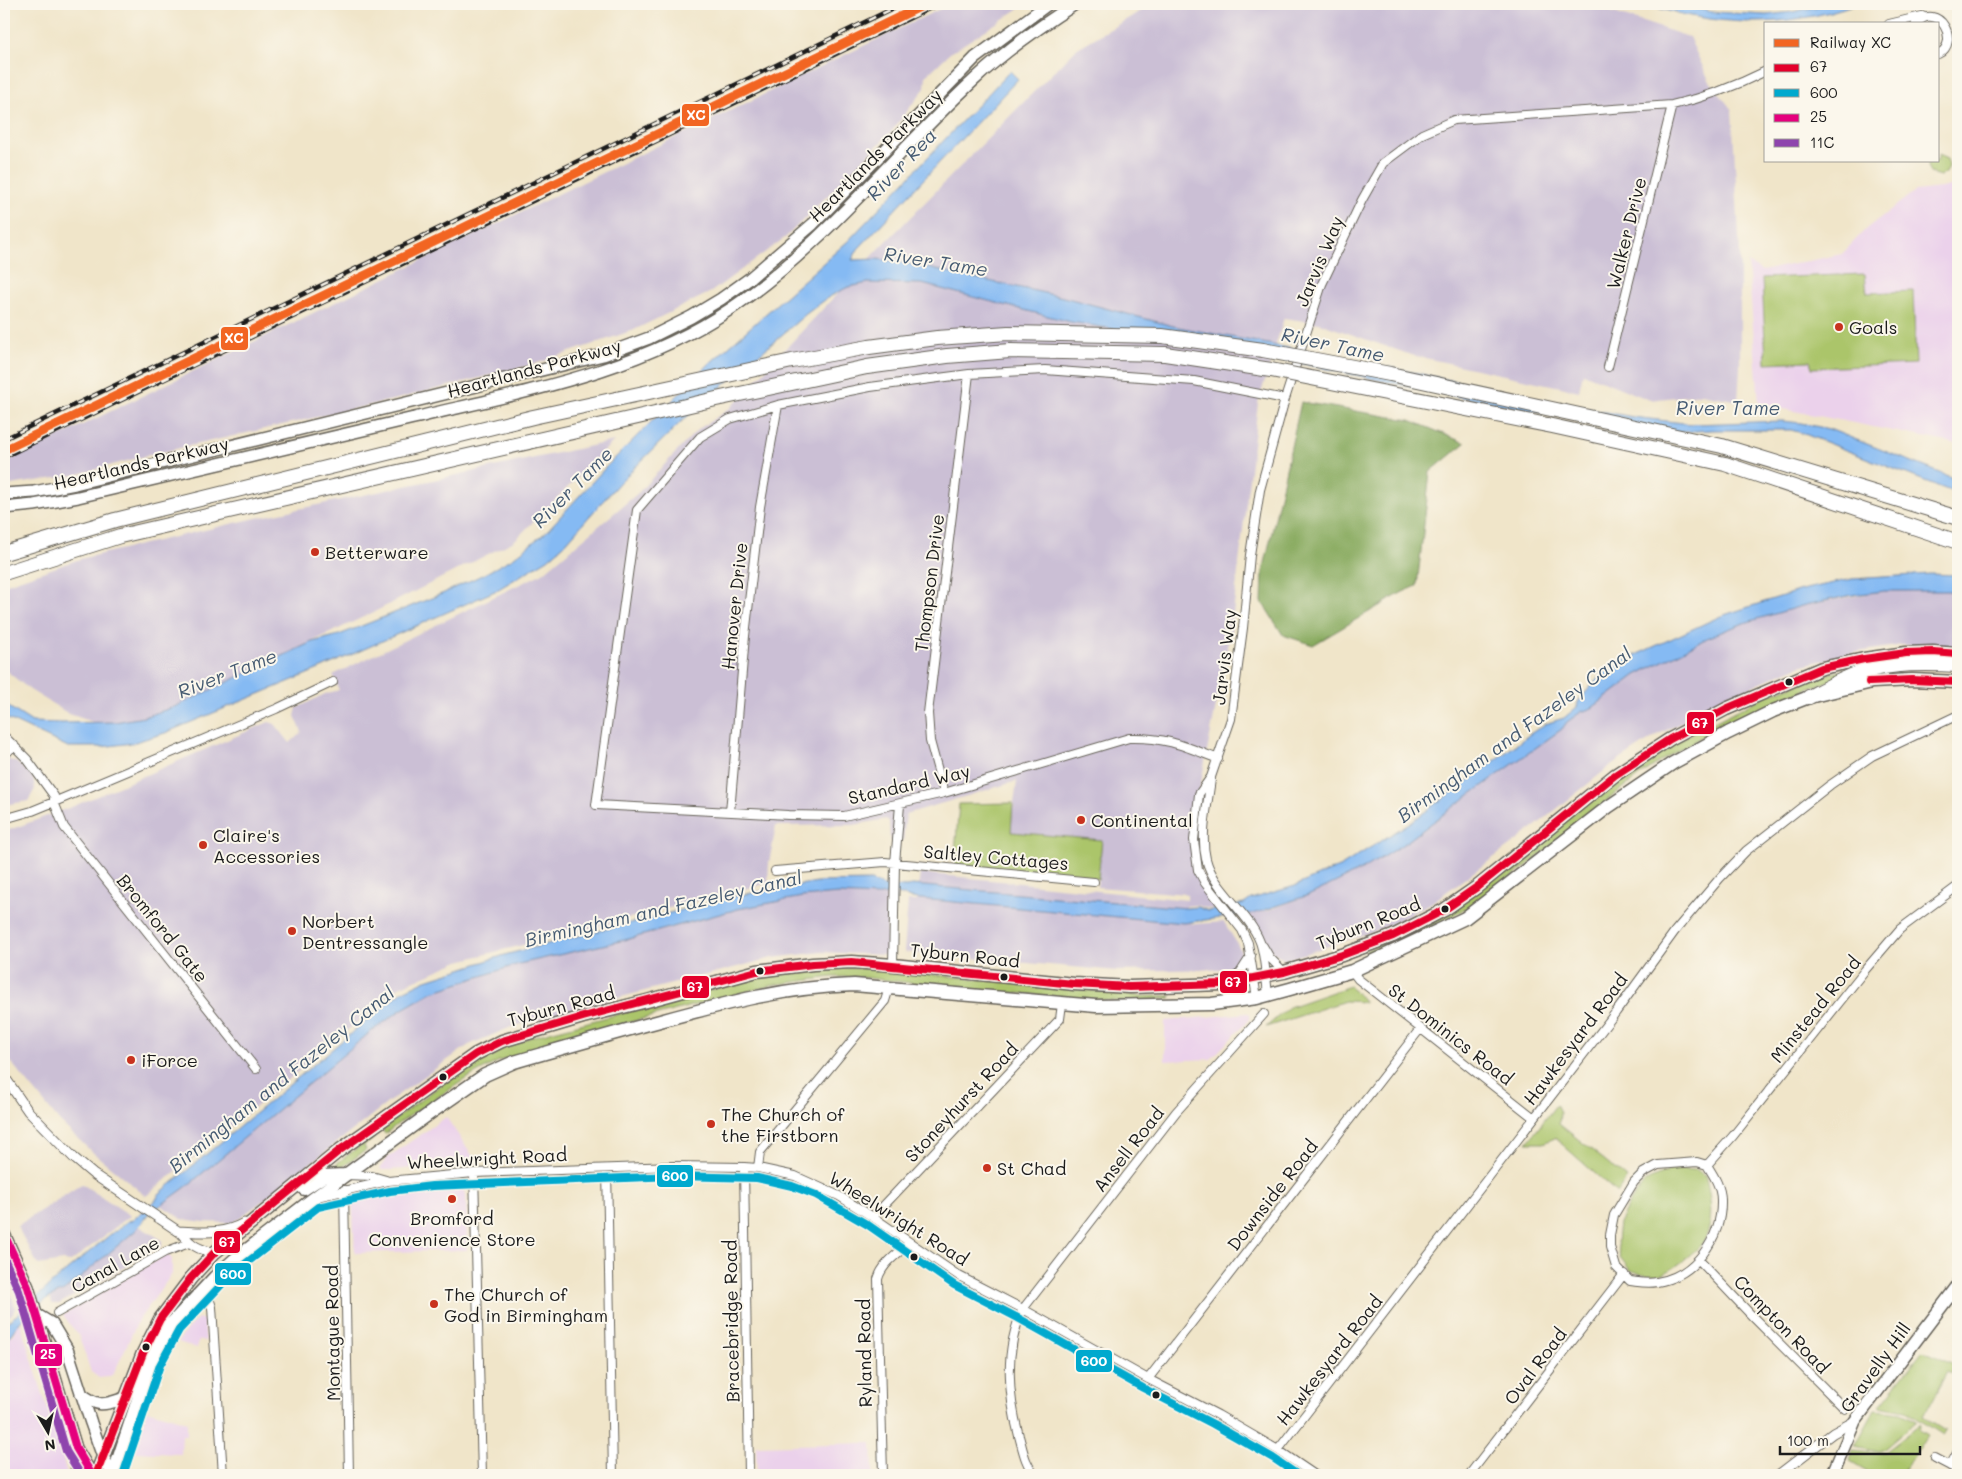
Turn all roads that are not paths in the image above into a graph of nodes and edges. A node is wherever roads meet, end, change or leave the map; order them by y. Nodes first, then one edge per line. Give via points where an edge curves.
1 (1048, 4) edge
2 (1074, 4) edge
3 (1941, 12) dead end
4 (1922, 16) junction
5 (1896, 22) edge
6 (1918, 22) edge
7 (1956, 40) dead end
8 (1945, 52) edge
9 (1764, 72) edge
10 (1672, 106) junction
11 (1608, 367) dead end
12 (969, 374) junction
13 (1285, 399) junction
14 (778, 405) junction
15 (4, 494) edge
16 (4, 508) edge
17 (1958, 518) edge
18 (1958, 542) edge
19 (4, 553) edge
20 (4, 573) edge
21 (1958, 654) edge
22 (1958, 665) edge
23 (334, 682) dead end
24 (1958, 682) edge
25 (1809, 697) junction
26 (1958, 716) edge
27 (4, 736) edge
28 (14, 745) junction
29 (4, 756) edge
30 (1218, 759) junction
31 (1211, 777) junction
32 (944, 793) junction
33 (54, 802) junction
34 (900, 805) junction
35 (730, 812) junction
36 (4, 819) edge
37 (895, 863) junction
38 (775, 871) dead end
39 (1094, 882) dead end
40 (1958, 886) edge
41 (1261, 942) junction
42 (1250, 956) junction
43 (894, 965) junction
44 (1352, 971) junction
45 (1284, 972) junction
46 (1260, 977) junction
47 (1223, 984) junction
48 (889, 988) junction
49 (1263, 996) junction
50 (1062, 1004) junction
51 (1264, 1014) dead end
52 (1420, 1029) junction
53 (256, 1069) dead end
54 (5, 1078) edge
55 (1534, 1118) junction
56 (370, 1156) junction
57 (1707, 1165) junction
58 (744, 1167) junction
59 (758, 1168) junction
60 (607, 1169) junction
61 (474, 1173) junction
62 (344, 1175) junction
63 (372, 1176) junction
64 (388, 1180) junction
65 (344, 1190) junction
66 (314, 1198) junction
67 (301, 1208) junction
68 (265, 1211) junction
69 (873, 1217) junction
70 (179, 1231) junction
71 (4, 1234) edge
72 (189, 1243) junction
73 (910, 1243) junction
74 (214, 1253) junction
75 (4, 1260) edge
76 (1699, 1260) junction
77 (20, 1266) junction
78 (1624, 1274) junction
79 (1958, 1285) edge
80 (201, 1292) junction
81 (1023, 1309) junction
82 (57, 1313) dead end
83 (37, 1315) junction
84 (1148, 1379) junction
85 (81, 1394) junction
86 (125, 1398) junction
87 (1845, 1409) dead end
88 (1855, 1421) junction
89 (76, 1448) junction
90 (1278, 1450) junction
91 (1957, 1453) dead end
92 (103, 1457) junction
93 (1935, 1458) dead end
94 (1950, 1466) junction
95 (1958, 1470) edge
96 (77, 1475) edge
97 (92, 1475) edge
98 (96, 1475) edge
99 (113, 1475) edge
100 (223, 1475) edge
101 (349, 1475) edge
102 (482, 1475) edge
103 (613, 1475) edge
104 (749, 1475) edge
105 (882, 1475) edge
106 (1034, 1475) edge
107 (1315, 1475) edge
108 (1470, 1475) edge
109 (1778, 1475) edge
110 (1832, 1475) edge

1 - 15 main road, Heartlands Parkway via 975,58 781,253 721,300 648,338 603,356 147,467 34,492
2 - 16 main road, Heartlands Parkway via 1022,39 981,74 824,232 762,286 694,331 653,351 568,380 446,410 78,497
3 - 4 street
4 - 5 street
4 - 6 street
7 - 8 street
9 - 10 street, Jarvis Way via 1697,100
10 - 11 street, Walker Drive
10 - 13 street, Jarvis Way via 1454,120 1422,134 1383,163 1322,284
12 - 13 street via 1045,370 1152,377 1194,381
12 - 14 street via 870,387
12 - 32 street, Thompson Drive via 928,713 930,741
13 - 30 street, Jarvis Way via 1260,490 1231,719
14 - 35 street, Hanover Drive via 759,515
14 - 35 street, Standard Way via 730,419 700,437 637,510 596,805
17 - 19 highway, bridge via 1722,446 1390,374 1263,350 1162,336 1008,333 869,347 533,417 115,520
18 - 20 highway, bridge via 1725,464 1542,424 1271,370 1165,354 1010,351 868,367 716,399 120,536
21 - 45 highway, Tyburn Road via 1906,653 1822,668 1726,709 1670,739 1615,775 1444,910 1393,936
22 - 25 highway via 1919,663 1889,666 1860,673
23 - 33 street
24 - 25 highway, Tyburn Road via 1872,682
25 - 44 highway, Tyburn Road via 1773,711 1673,763 1608,807 1465,918
26 - 55 street, Hawkesyard Road via 1872,756 1746,851 1676,931
27 - 28 street, Bromford Gate
28 - 29 street
28 - 33 street, Bromford Gate via 39,774 54,796
30 - 31 street, Jarvis Way
30 - 32 street, Standard Way via 1172,741 1129,738
31 - 41 street, Jarvis Way via 1205,828 1206,860 1213,875
31 - 42 street, Jarvis Way via 1199,794 1194,840 1198,870 1205,884 1242,930
32 - 34 street, Standard Way
33 - 36 street
33 - 53 street, Bromford Gate via 64,827
34 - 35 street, Standard Way via 844,816
34 - 37 street
37 - 38 street, Saltley Cottages
37 - 39 street, Saltley Cottages
37 - 43 street
40 - 57 street, Minstead Road via 1900,930
41 - 45 street via 1270,958
41 - 46 street
42 - 46 street, Jarvis Way
42 - 47 street via 1240,973
43 - 47 highway, Tyburn Road via 1074,984 1130,987
43 - 68 highway, Tyburn Road via 822,963 757,971 502,1041 476,1054 340,1150
44 - 49 highway, Tyburn Road
44 - 52 street, St Dominics Road
45 - 46 highway, Tyburn Road
46 - 47 highway, Tyburn Road
46 - 49 street
46 - 49 street
48 - 50 highway, Tyburn Road
48 - 56 highway, Tyburn Road via 818,986 760,995 514,1062 485,1075
48 - 59 street via 886,1001 760,1152
49 - 50 highway, Tyburn Road via 1212,1004
50 - 69 street, Stoneyhurst Road via 1060,1020
51 - 81 street, Ansell Road via 1176,1112
52 - 55 street, St Dominics Road
52 - 84 street, Downside Road
54 - 70 street via 28,1111 74,1158
55 - 90 street, Hawkesyard Road
56 - 62 highway, Tyburn Road
56 - 63 street via 368,1164
57 - 76 street via 1721,1199 1715,1232
57 - 78 street via 1697,1162 1658,1165 1634,1182 1614,1215 1610,1235 1614,1262
58 - 59 street, Wheelwright Road
58 - 60 street, Wheelwright Road
58 - 104 street, Bracebridge Road
59 - 69 street, Wheelwright Road via 795,1176 820,1186
60 - 61 street, Wheelwright Road
60 - 103 street
61 - 64 street, Wheelwright Road
61 - 102 street
62 - 63 street, Wheelwright Road
62 - 66 highway, Tyburn Road
62 - 68 highway via 324,1176
63 - 64 street, Wheelwright Road
64 - 65 street, Wheelwright Road
65 - 66 street, Wheelwright Road
65 - 101 street, Montague Road
66 - 67 highway, Tyburn Road
67 - 74 highway via 281,1215 228,1253
67 - 80 highway, Tyburn Road via 234,1260
68 - 70 street via 222,1232
68 - 74 highway, Tyburn Road
69 - 73 street, Wheelwright Road
70 - 72 street
71 - 77 main road
72 - 74 street
72 - 82 street, Canal Lane via 165,1252
73 - 81 street, Wheelwright Road via 959,1276
73 - 105 street, Ryland Road via 885,1265 878,1279
74 - 86 highway, Tyburn Road via 160,1319
75 - 77 street
76 - 78 street via 1684,1272 1657,1282 1630,1281
76 - 87 street, Compton Road
77 - 83 main road
78 - 108 street, Oval Road
79 - 88 main road, Gravelly Hill
80 - 99 highway, Tyburn Road via 172,1324 151,1360
80 - 100 street via 208,1295 212,1307
81 - 84 street, Wheelwright Road
81 - 106 street, Ansell Road via 1014,1327 1010,1348 1010,1396 1026,1462
83 - 85 main road via 52,1324 67,1349
83 - 89 main road
84 - 90 street, Wheelwright Road
85 - 86 main road via 105,1405
85 - 92 main road
86 - 92 highway, Tyburn Road
88 - 109 street via 1833,1433
88 - 110 main road, Gravelly Hill
89 - 96 main road
89 - 97 main road
90 - 107 street, Wheelwright Road
91 - 94 street
92 - 98 highway, Tyburn Road
92 - 99 main road
93 - 94 street
94 - 95 street

